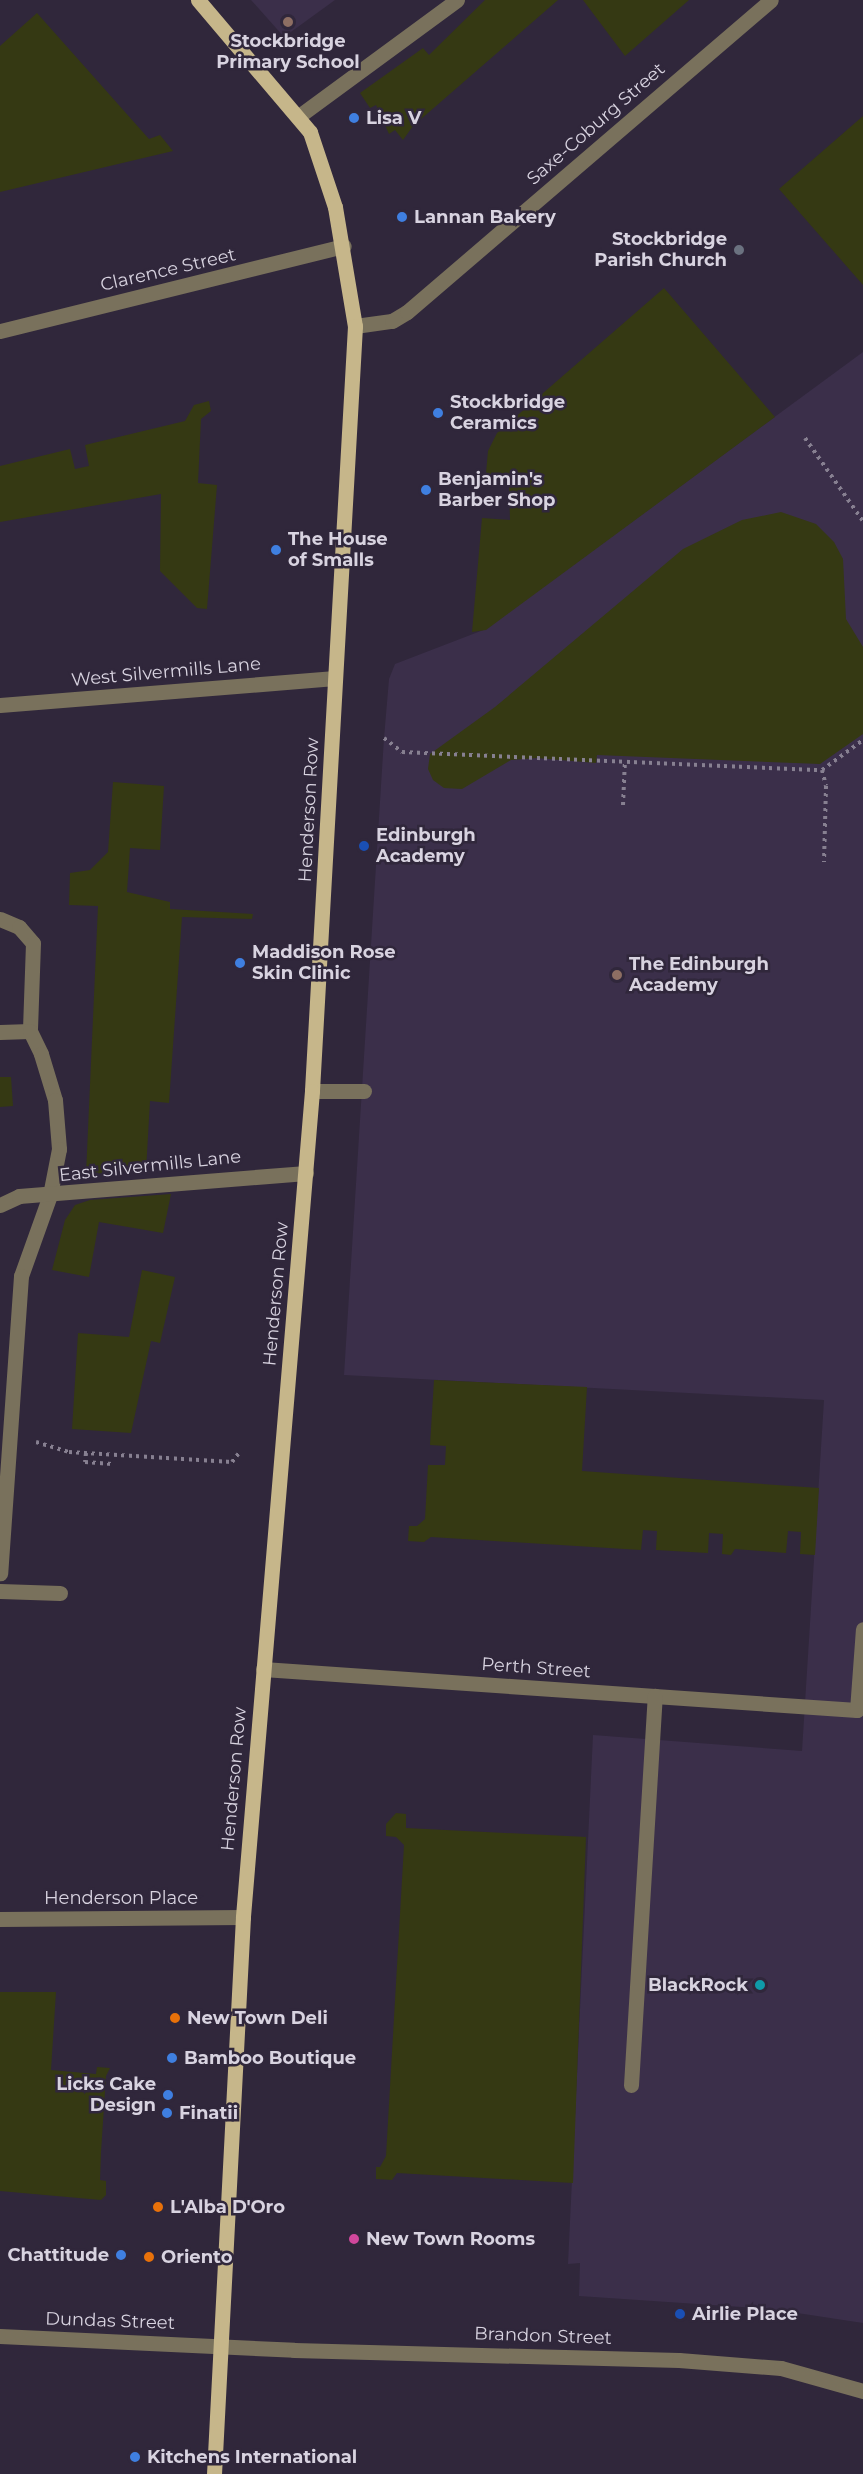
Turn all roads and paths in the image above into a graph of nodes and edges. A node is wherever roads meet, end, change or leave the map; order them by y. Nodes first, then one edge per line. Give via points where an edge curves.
1 (198, 0) edge
2 (457, 0) edge
3 (771, 0) edge
4 (299, 116) junction
5 (344, 246) junction
6 (355, 326) junction
7 (0, 330) edge
8 (806, 438) dead end
9 (863, 521) edge
10 (335, 678) junction
11 (0, 705) edge
12 (384, 738) dead end
13 (863, 740) edge
14 (625, 760) junction
15 (822, 770) junction
16 (623, 806) dead end
17 (824, 862) dead end
18 (0, 919) edge
19 (30, 1031) junction
20 (0, 1032) edge
21 (312, 1091) junction
22 (364, 1091) dead end
23 (306, 1173) junction
24 (50, 1195) junction
25 (0, 1205) edge
26 (45, 1443) dead end
27 (86, 1453) junction
28 (239, 1453) dead end
29 (4, 1456) edge
30 (112, 1464) dead end
31 (0, 1573) edge
32 (0, 1591) edge
33 (60, 1593) dead end
34 (863, 1629) edge
35 (263, 1669) junction
36 (655, 1696) junction
37 (243, 1917) junction
38 (0, 1919) edge
39 (631, 2085) dead end
40 (0, 2336) edge
41 (219, 2346) junction
42 (863, 2391) edge
43 (214, 2474) edge

1 - 4 main road, Henderson Row
2 - 4 street
3 - 6 street, Saxe-Coburg Street via 406,312 392,321
4 - 5 main road, Henderson Row via 318,152
5 - 6 main road, Henderson Row
5 - 7 street, Clarence Street
6 - 10 main road, Henderson Row
8 - 9 path
10 - 11 street, West Silvermills Lane
10 - 21 main road, Henderson Row
12 - 14 path via 402,752
13 - 15 path
14 - 15 path
14 - 16 path
15 - 17 path via 826,786
18 - 19 street via 19,927 33,943
19 - 20 street
19 - 24 street via 50,1078 58,1123
21 - 22 street
21 - 23 main road, Henderson Row
23 - 24 street, East Silvermills Lane
23 - 35 main road, Henderson Row
24 - 25 street, East Silvermills Lane via 19,1196
24 - 29 street via 21,1276
26 - 27 path via 69,1452
27 - 28 path via 232,1462
27 - 30 path via 85,1462
29 - 31 street
32 - 33 street
34 - 36 street, Perth Street via 857,1710
35 - 36 street, Perth Street
35 - 37 main road, Henderson Row
36 - 39 street
37 - 38 street, Henderson Place
37 - 41 main road, Henderson Row
40 - 41 street, Dundas Street
41 - 42 street, Brandon Street via 679,2360 781,2368
41 - 43 main road, Henderson Row

